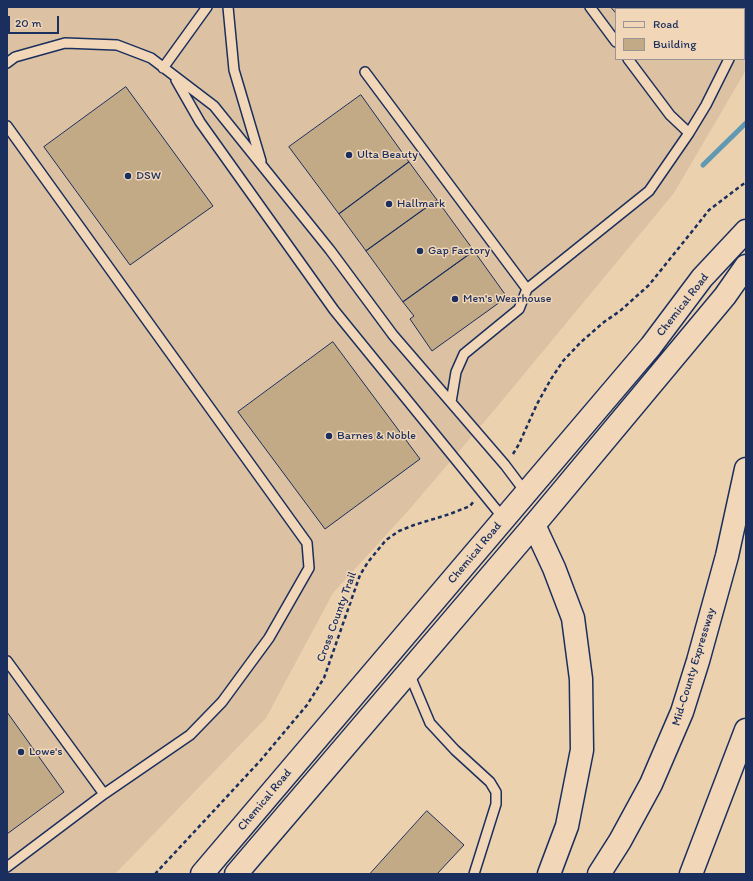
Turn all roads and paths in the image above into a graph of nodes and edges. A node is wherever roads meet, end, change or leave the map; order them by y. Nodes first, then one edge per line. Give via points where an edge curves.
1 (207, 7) edge
2 (228, 7) edge
3 (590, 7) edge
4 (615, 41) edge
5 (629, 60) edge
6 (728, 60) edge
7 (7, 63) edge
8 (163, 68) junction
9 (365, 72) dead end
10 (173, 76) junction
11 (7, 126) edge
12 (689, 133) junction
13 (263, 167) junction
14 (746, 182) edge
15 (746, 231) edge
16 (746, 266) edge
17 (527, 289) junction
18 (451, 402) junction
19 (505, 465) junction
20 (746, 470) edge
21 (482, 492) junction
22 (526, 493) junction
23 (504, 519) junction
24 (534, 525) junction
25 (7, 661) edge
26 (409, 672) junction
27 (746, 730) edge
28 (746, 755) edge
29 (104, 794) junction
30 (7, 867) edge
31 (692, 871) edge
32 (155, 874) edge
33 (202, 874) edge
34 (236, 874) edge
35 (474, 874) edge
36 (549, 874) edge
37 (599, 874) edge

1 - 8 lane
2 - 13 lane via 234,70
3 - 4 lane
5 - 12 lane via 670,115
6 - 12 lane
7 - 8 lane via 15,57 65,43 117,44 151,58
8 - 10 lane
9 - 17 lane
10 - 13 lane via 214,106
10 - 21 lane via 200,122 334,310
11 - 29 lane via 308,543 309,568 269,638 222,702 190,735
12 - 17 lane via 650,191
13 - 18 lane via 330,250 393,335
14 - 19 path via 709,210 650,285 581,342 563,361
15 - 22 main road, Chemical Road via 702,278 651,346
16 - 24 main road, Chemical Road via 725,296
17 - 18 lane via 519,310 464,354 456,372
18 - 19 lane
19 - 22 lane
20 - 37 main road, Mid-County Expressway via 727,556 682,712 650,784 620,841
21 - 23 lane
21 - 32 path, Cross County Trail via 470,506 414,525 386,540 360,575 324,678 308,705 260,761
22 - 23 main road, Chemical Road
22 - 24 main road
23 - 24 main road
23 - 33 main road, Chemical Road
24 - 26 main road, Chemical Road
24 - 36 main road via 573,618 581,678 582,750 567,826
25 - 29 lane
26 - 34 main road, Chemical Road
26 - 35 lane via 430,724 490,782 496,792 496,804
27 - 31 main road
28 - 31 main road
29 - 30 lane

